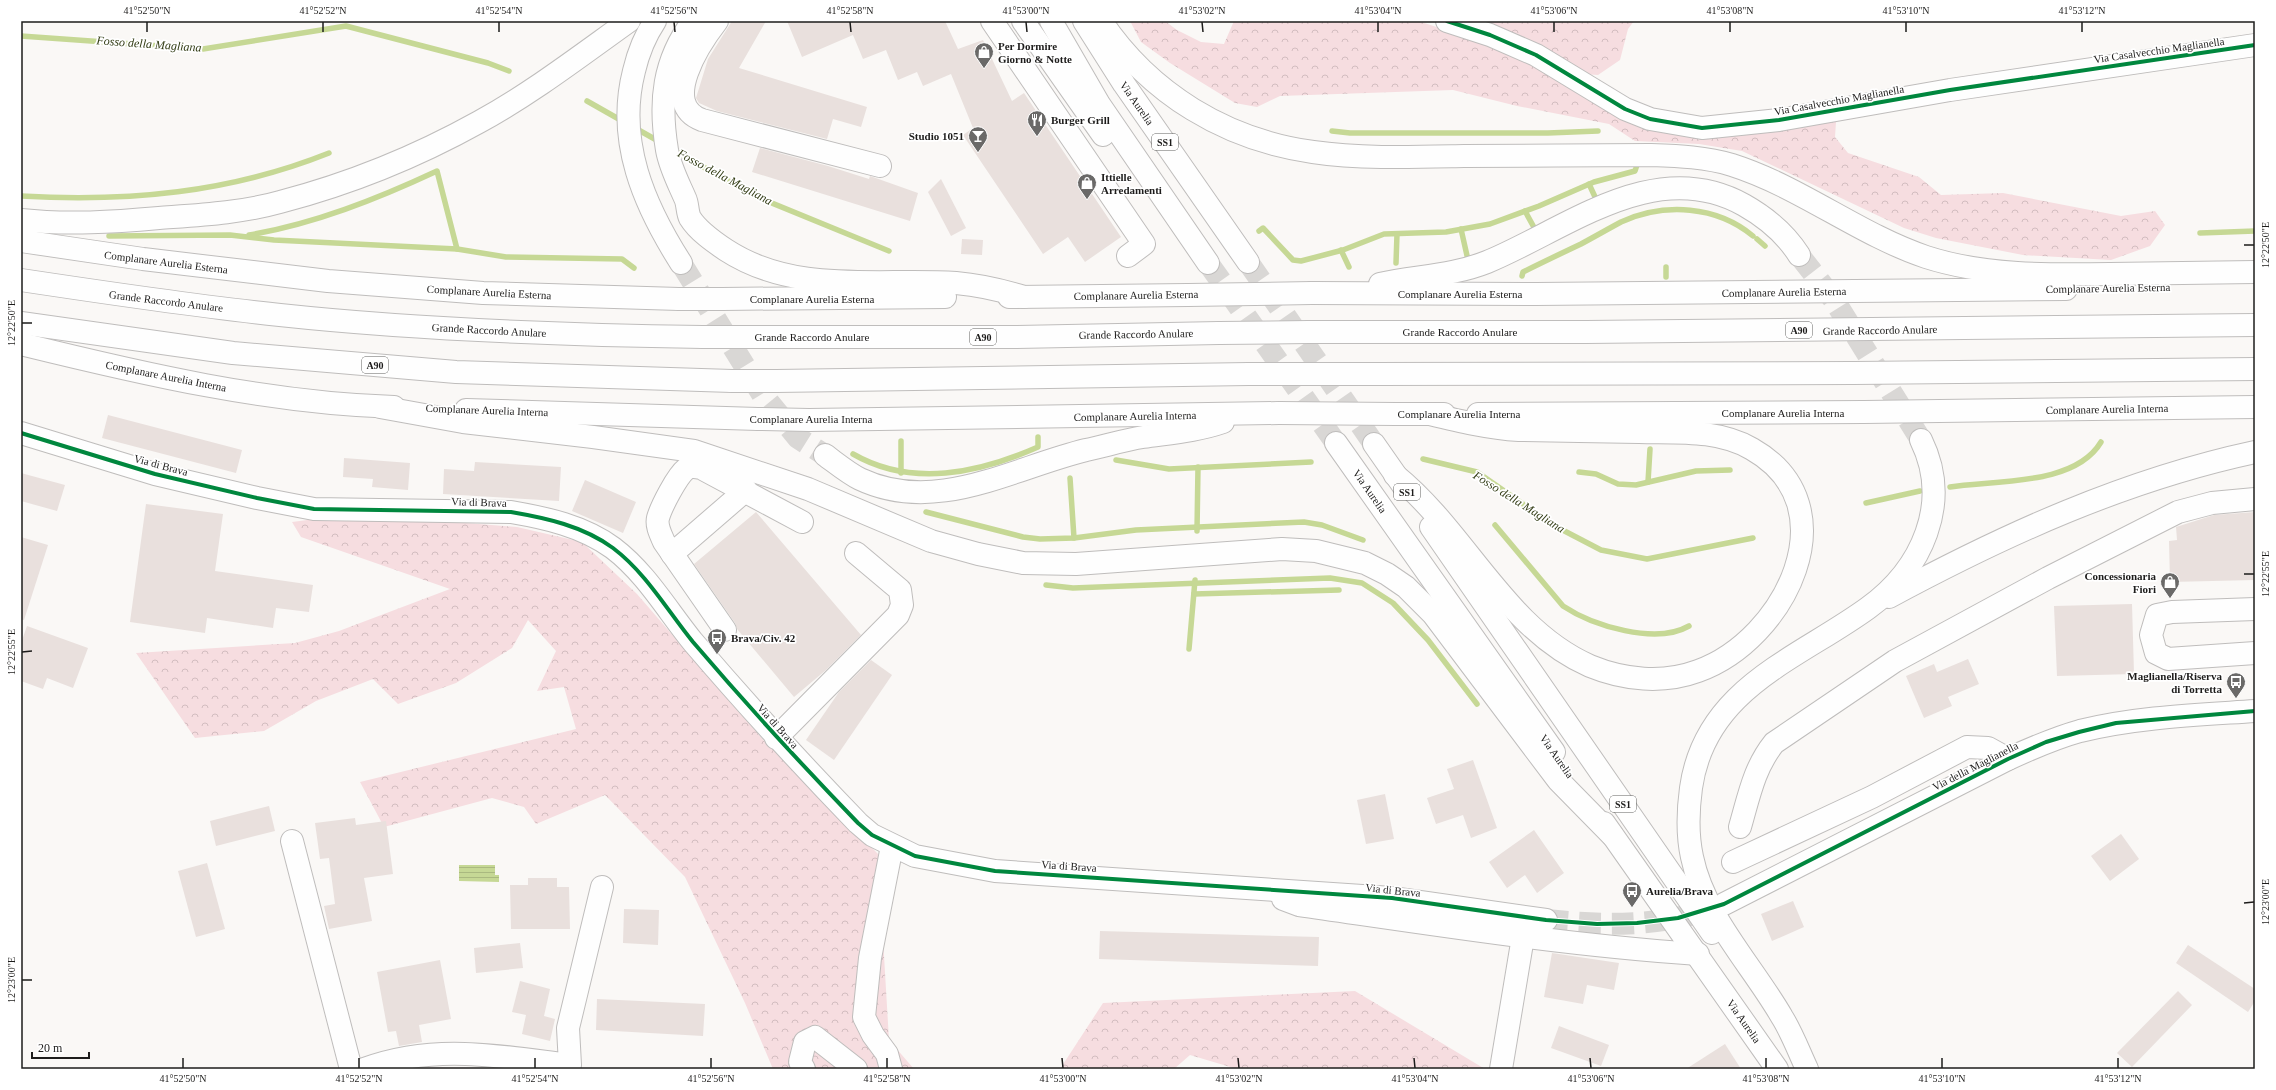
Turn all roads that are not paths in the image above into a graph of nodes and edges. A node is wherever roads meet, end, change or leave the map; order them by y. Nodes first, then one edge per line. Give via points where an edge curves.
1 (629, 21) edge
2 (655, 21) edge
3 (693, 21) edge
4 (717, 21) edge
5 (992, 21) edge
6 (1023, 21) edge
7 (1051, 21) edge
8 (1084, 21) edge
9 (1101, 21) edge
10 (1447, 21) edge
11 (2255, 45) edge
12 (880, 166) dead end
13 (1171, 208) junction
14 (21, 220) edge
15 (21, 241) edge
16 (1128, 256) dead end
17 (1799, 256) tunnel mouth
18 (1248, 262) tunnel mouth
19 (682, 263) tunnel mouth
20 (1208, 263) tunnel mouth
21 (2255, 272) edge
22 (21, 280) edge
23 (2255, 286) edge
24 (1336, 293) junction
25 (1024, 296) junction
26 (21, 323) edge
27 (2255, 325) edge
28 (21, 344) edge
29 (2255, 369) edge
30 (380, 407) junction
31 (2255, 408) edge
32 (1247, 414) junction
33 (1430, 414) junction
34 (21, 433) edge
35 (1921, 440) tunnel mouth
36 (1336, 444) tunnel mouth
37 (1374, 444) tunnel mouth
38 (2255, 452) edge
39 (825, 455) tunnel mouth
40 (1395, 475) junction
41 (746, 490) junction
42 (2255, 499) edge
43 (802, 522) dead end
44 (856, 553) dead end
45 (672, 554) junction
46 (696, 589) junction
47 (667, 608) junction
48 (1869, 608) junction
49 (2255, 609) edge
50 (725, 630) dead end
51 (2255, 653) edge
52 (2255, 710) edge
53 (776, 738) junction
54 (2008, 759) junction
55 (1740, 827) dead end
56 (1612, 835) junction
57 (292, 841) dead end
58 (892, 846) junction
59 (1733, 862) dead end
60 (602, 887) dead end
61 (1254, 887) junction
62 (1724, 904) tunnel mouth
63 (1546, 920) tunnel mouth
64 (1523, 937) junction
65 (1698, 954) junction
66 (351, 1069) edge
67 (364, 1069) edge
68 (804, 1069) edge
69 (856, 1069) edge
70 (890, 1069) edge
71 (1501, 1069) edge
72 (1777, 1069) edge
73 (1806, 1069) edge

1 - 14 main road via 552,77 480,122 388,167 279,203 215,214 132,220 45,223
2 - 19 main road via 636,62 628,100 629,138 638,180 656,221
3 - 25 main road via 676,49 666,78 663,123 668,158 687,200 689,217 715,244 769,272 802,279 956,283
4 - 12 main road via 696,50 688,73 684,100 686,108 693,116
5 - 16 main road via 1144,244
6 - 13 main road via 1118,156 1144,185
7 - 13 main road via 1099,104
8 - 18 main road, Via Aurelia / SS1 via 1124,84
9 - 21 main road via 1150,79 1196,113 1262,141 1287,147 1314,152 1416,157 1690,157 1712,160 1751,172 1792,189 1903,248 1949,263 1998,271 2065,274
10 - 11 main road, Via Casalvecchio Maglianella via 1490,35 1536,55 1624,109 1650,119 1702,128 1779,120 1950,90
13 - 20 main road
15 - 25 main road, Complanare Aurelia Esterna, bridge via 143,259 335,282 483,293 679,299
17 - 24 main road via 1773,225 1740,204 1710,192 1667,188 1617,200 1474,267
22 - 27 main road, Grande Raccordo Anulare / A90, bridge via 281,315 469,330 703,337 1017,337 1219,333
23 - 24 main road, Complanare Aurelia Esterna via 1552,294
24 - 25 main road, Complanare Aurelia Esterna, bridge
26 - 29 main road, A90, bridge via 233,353 456,372 776,381 1249,374 1854,373
28 - 30 main road, Complanare Aurelia Interna via 215,386 313,401
30 - 32 main road, Complanare Aurelia Interna, bridge via 809,420
30 - 56 main road via 463,422 694,451 808,489 931,541 1023,563 1076,564 1282,549 1316,551 1365,563 1397,581 1433,614 1550,770
31 - 33 main road, Complanare Aurelia Interna
32 - 33 main road, Complanare Aurelia Interna, bridge
32 - 39 main road via 1208,427 1141,438 1080,452 990,480 930,493 899,492 875,485 859,478
33 - 40 main road via 1502,429 1698,433 1742,444 1766,458 1778,469 1793,492 1800,511 1802,549 1789,587 1768,619 1751,637 1700,671 1653,679 1607,672 1570,655 1524,621 1433,509
34 - 47 main road, Via di Brava via 155,474 314,509 511,512 561,523 586,532 612,548 642,576
35 - 48 main road via 1931,465 1934,496 1930,527 1915,557 1904,572
36 - 56 main road, Via Aurelia / SS1
37 - 40 main road, SS1
38 - 48 main road via 2190,468 2057,514 1962,557
40 - 73 main road, SS1
41 - 43 main road
41 - 45 main road
41 - 45 main road via 701,468 693,467 686,470 672,488 657,519 664,542
42 - 55 main road via 2212,503 2178,512 1894,661 1774,743 1756,771
44 - 53 main road via 900,590 902,605 898,615
45 - 46 main road
46 - 47 main road
46 - 50 main road
47 - 53 main road, Via di Brava
48 - 73 main road via 1780,663 1734,700 1710,732 1698,758 1689,798 1691,856 1700,884 1719,920 1783,1018
49 - 51 main road via 2172,612 2157,615 2151,635 2156,653 2168,659
52 - 54 main road, Via della Maglianella via 2116,723 2060,737
53 - 58 main road, Via di Brava via 858,823 872,835
54 - 59 main road via 1988,748 1967,748 1872,797
54 - 62 main road, Via della Maglianella
56 - 65 main road, Via Aurelia / SS1
57 - 66 main road
58 - 61 main road, Via di Brava via 915,856 995,871
58 - 70 main road via 870,958 864,1017 887,1054
60 - 67 main road via 568,1028 570,1065 459,1053 431,1053 400,1058
61 - 63 main road, Via di Brava via 1392,898
61 - 64 main road via 1299,905
64 - 65 main road via 1621,949
64 - 71 main road
65 - 72 main road, Via Aurelia / SS1
68 - 69 main road via 800,1062 805,1042 815,1037

